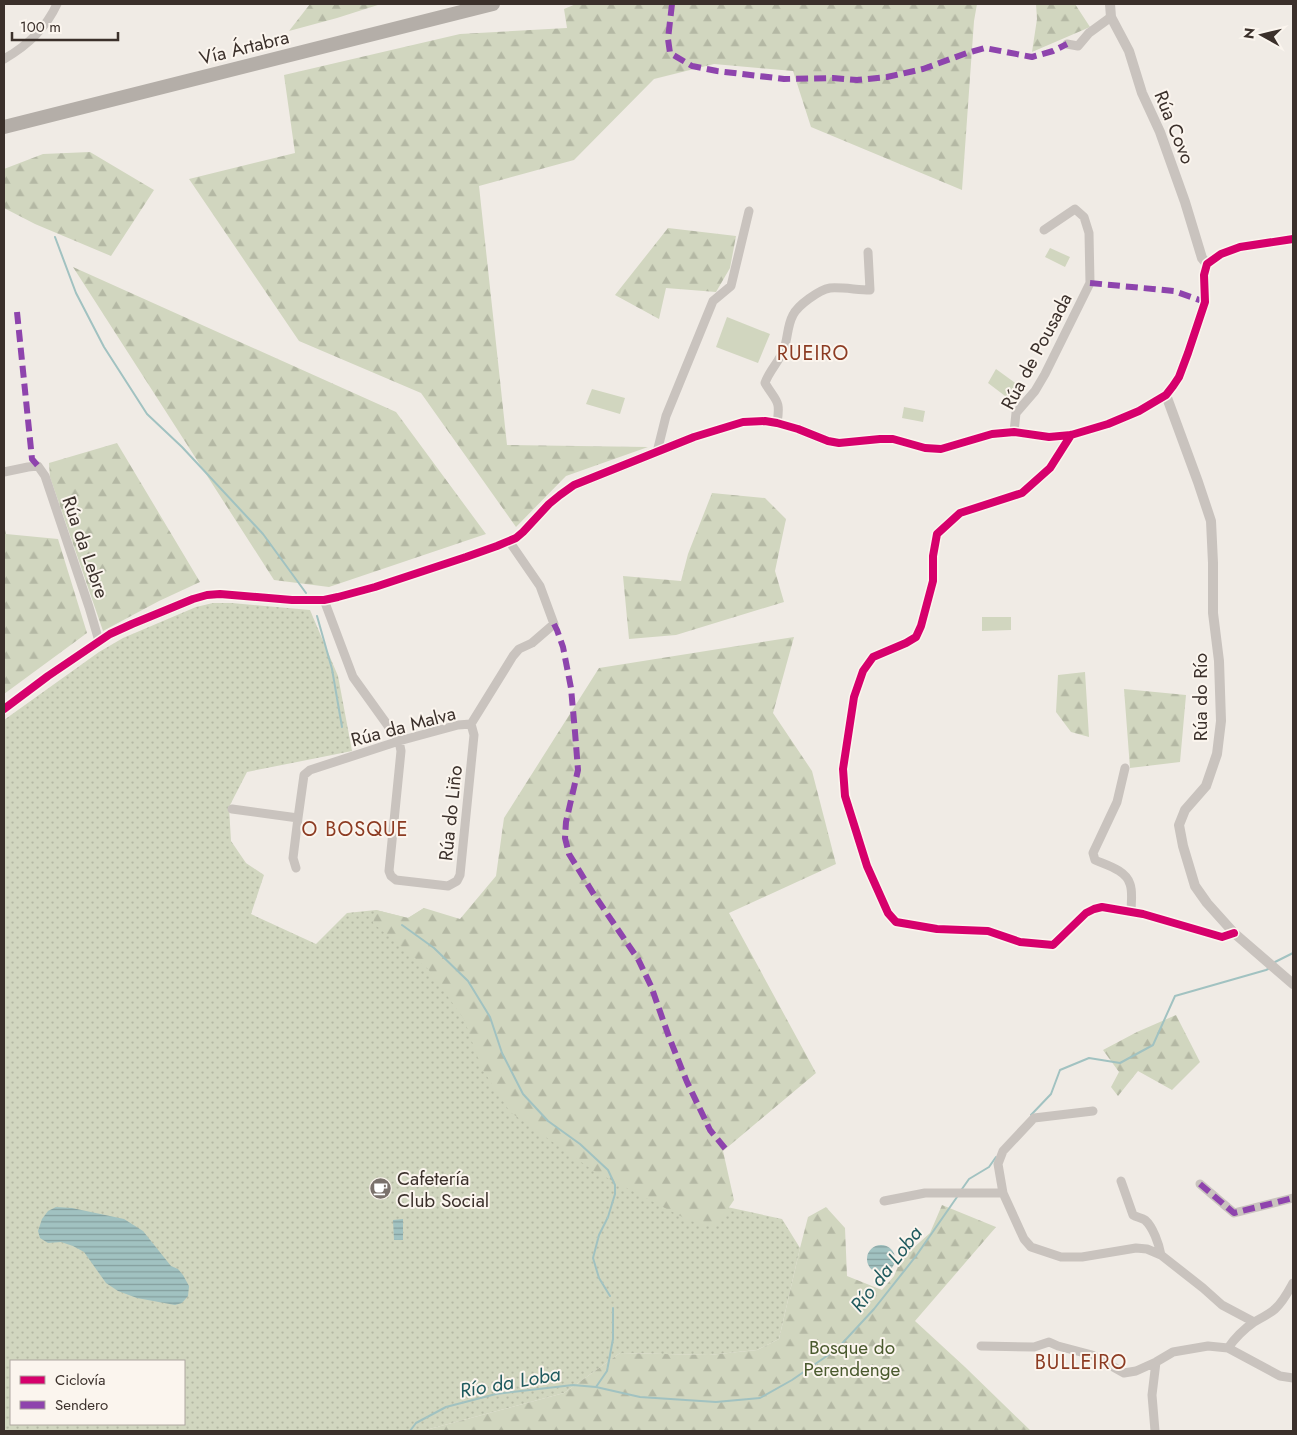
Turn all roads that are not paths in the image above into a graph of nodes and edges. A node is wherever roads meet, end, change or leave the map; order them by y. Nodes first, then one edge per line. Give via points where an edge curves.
1 (57, 4) edge
2 (492, 4) edge
3 (1110, 4) edge
4 (1111, 17) junction
5 (1067, 44) dead end
6 (4, 59) edge
7 (4, 127) edge
8 (749, 211) dead end
9 (1044, 230) dead end
10 (1293, 239) edge
11 (868, 252) dead end
12 (1207, 264) junction
13 (1166, 394) junction
14 (777, 423) junction
15 (1014, 432) junction
16 (1071, 435) junction
17 (657, 452) junction
18 (4, 472) edge
19 (509, 541) junction
20 (324, 600) junction
21 (99, 641) junction
22 (4, 708) edge
23 (471, 724) junction
24 (399, 741) junction
25 (1125, 768) dead end
26 (232, 809) dead end
27 (298, 818) junction
28 (296, 868) dead end
29 (1131, 912) junction
30 (1234, 934) junction
31 (1293, 984) edge
32 (1093, 1111) dead end
33 (1121, 1181) dead end
34 (1200, 1184) dead end
35 (1003, 1193) junction
36 (1293, 1198) edge
37 (884, 1201) dead end
38 (1161, 1255) junction
39 (1293, 1283) edge
40 (1254, 1322) junction
41 (981, 1346) dead end
42 (1228, 1348) junction
43 (1156, 1362) junction
44 (1293, 1378) edge
45 (1155, 1431) edge

1 - 6 street via 32,39
2 - 7 highway, Vía Ártabra
3 - 4 street, Rúa Covo
4 - 5 street via 1089,33 1078,46
4 - 12 street, Rúa Covo via 1129,51 1140,88 1185,202 1202,258
8 - 17 street via 731,286 713,301 666,416
9 - 15 street, Rúa de Pousada via 1075,209 1084,217 1089,233 1090,284 1045,374 1016,413
10 - 12 street via 1240,247
11 - 14 street via 870,290 829,288 800,305 793,315 784,347 765,384 778,404
12 - 13 street via 1205,302 1179,377
13 - 16 street via 1139,411
13 - 30 street, Rúa do Río via 1210,521 1221,721 1217,754 1206,786 1185,810 1179,825 1195,886
14 - 15 street via 828,441 850,443 893,439 941,449 992,434
14 - 17 street via 743,422
15 - 16 street via 1050,437
16 - 29 street via 1050,468 1022,493 960,513 937,534 933,581 916,636 873,658 863,671 854,697 843,769 845,796 867,866 888,913 896,922 936,929 988,931 1020,942 1053,945 1094,909 1102,907
17 - 19 street via 574,485
18 - 21 street, Rúa da Lebre via 38,466 45,476
19 - 20 street
19 - 23 street, Rúa da Malva via 540,586 554,624 513,656
20 - 21 street via 207,595 193,598
20 - 24 street via 353,677
21 - 22 street
23 - 24 street, Rúa da Malva
23 - 24 street, Rúa do Liño via 474,735 460,875 448,886 396,880 389,871 401,751
24 - 27 street, Rúa da Malva via 310,770 304,775
25 - 29 street via 1117,802 1093,853 1095,860 1127,878
26 - 27 street
27 - 28 street, Rúa da Malva via 293,858
29 - 30 street via 1222,937
30 - 31 street, Rúa do Río
32 - 35 street via 1034,1118 1004,1151 998,1164
33 - 38 street via 1133,1216 1144,1220 1150,1227
34 - 36 street via 1234,1213
35 - 37 street via 925,1193
35 - 38 street via 1030,1247 1061,1257 1082,1257 1136,1248
38 - 40 street via 1222,1305
39 - 40 street via 1276,1308
40 - 42 street
41 - 43 street via 1034,1347 1049,1342 1092,1355 1124,1373
42 - 43 street via 1208,1346 1173,1352
42 - 44 street via 1280,1376
43 - 45 street via 1152,1395

